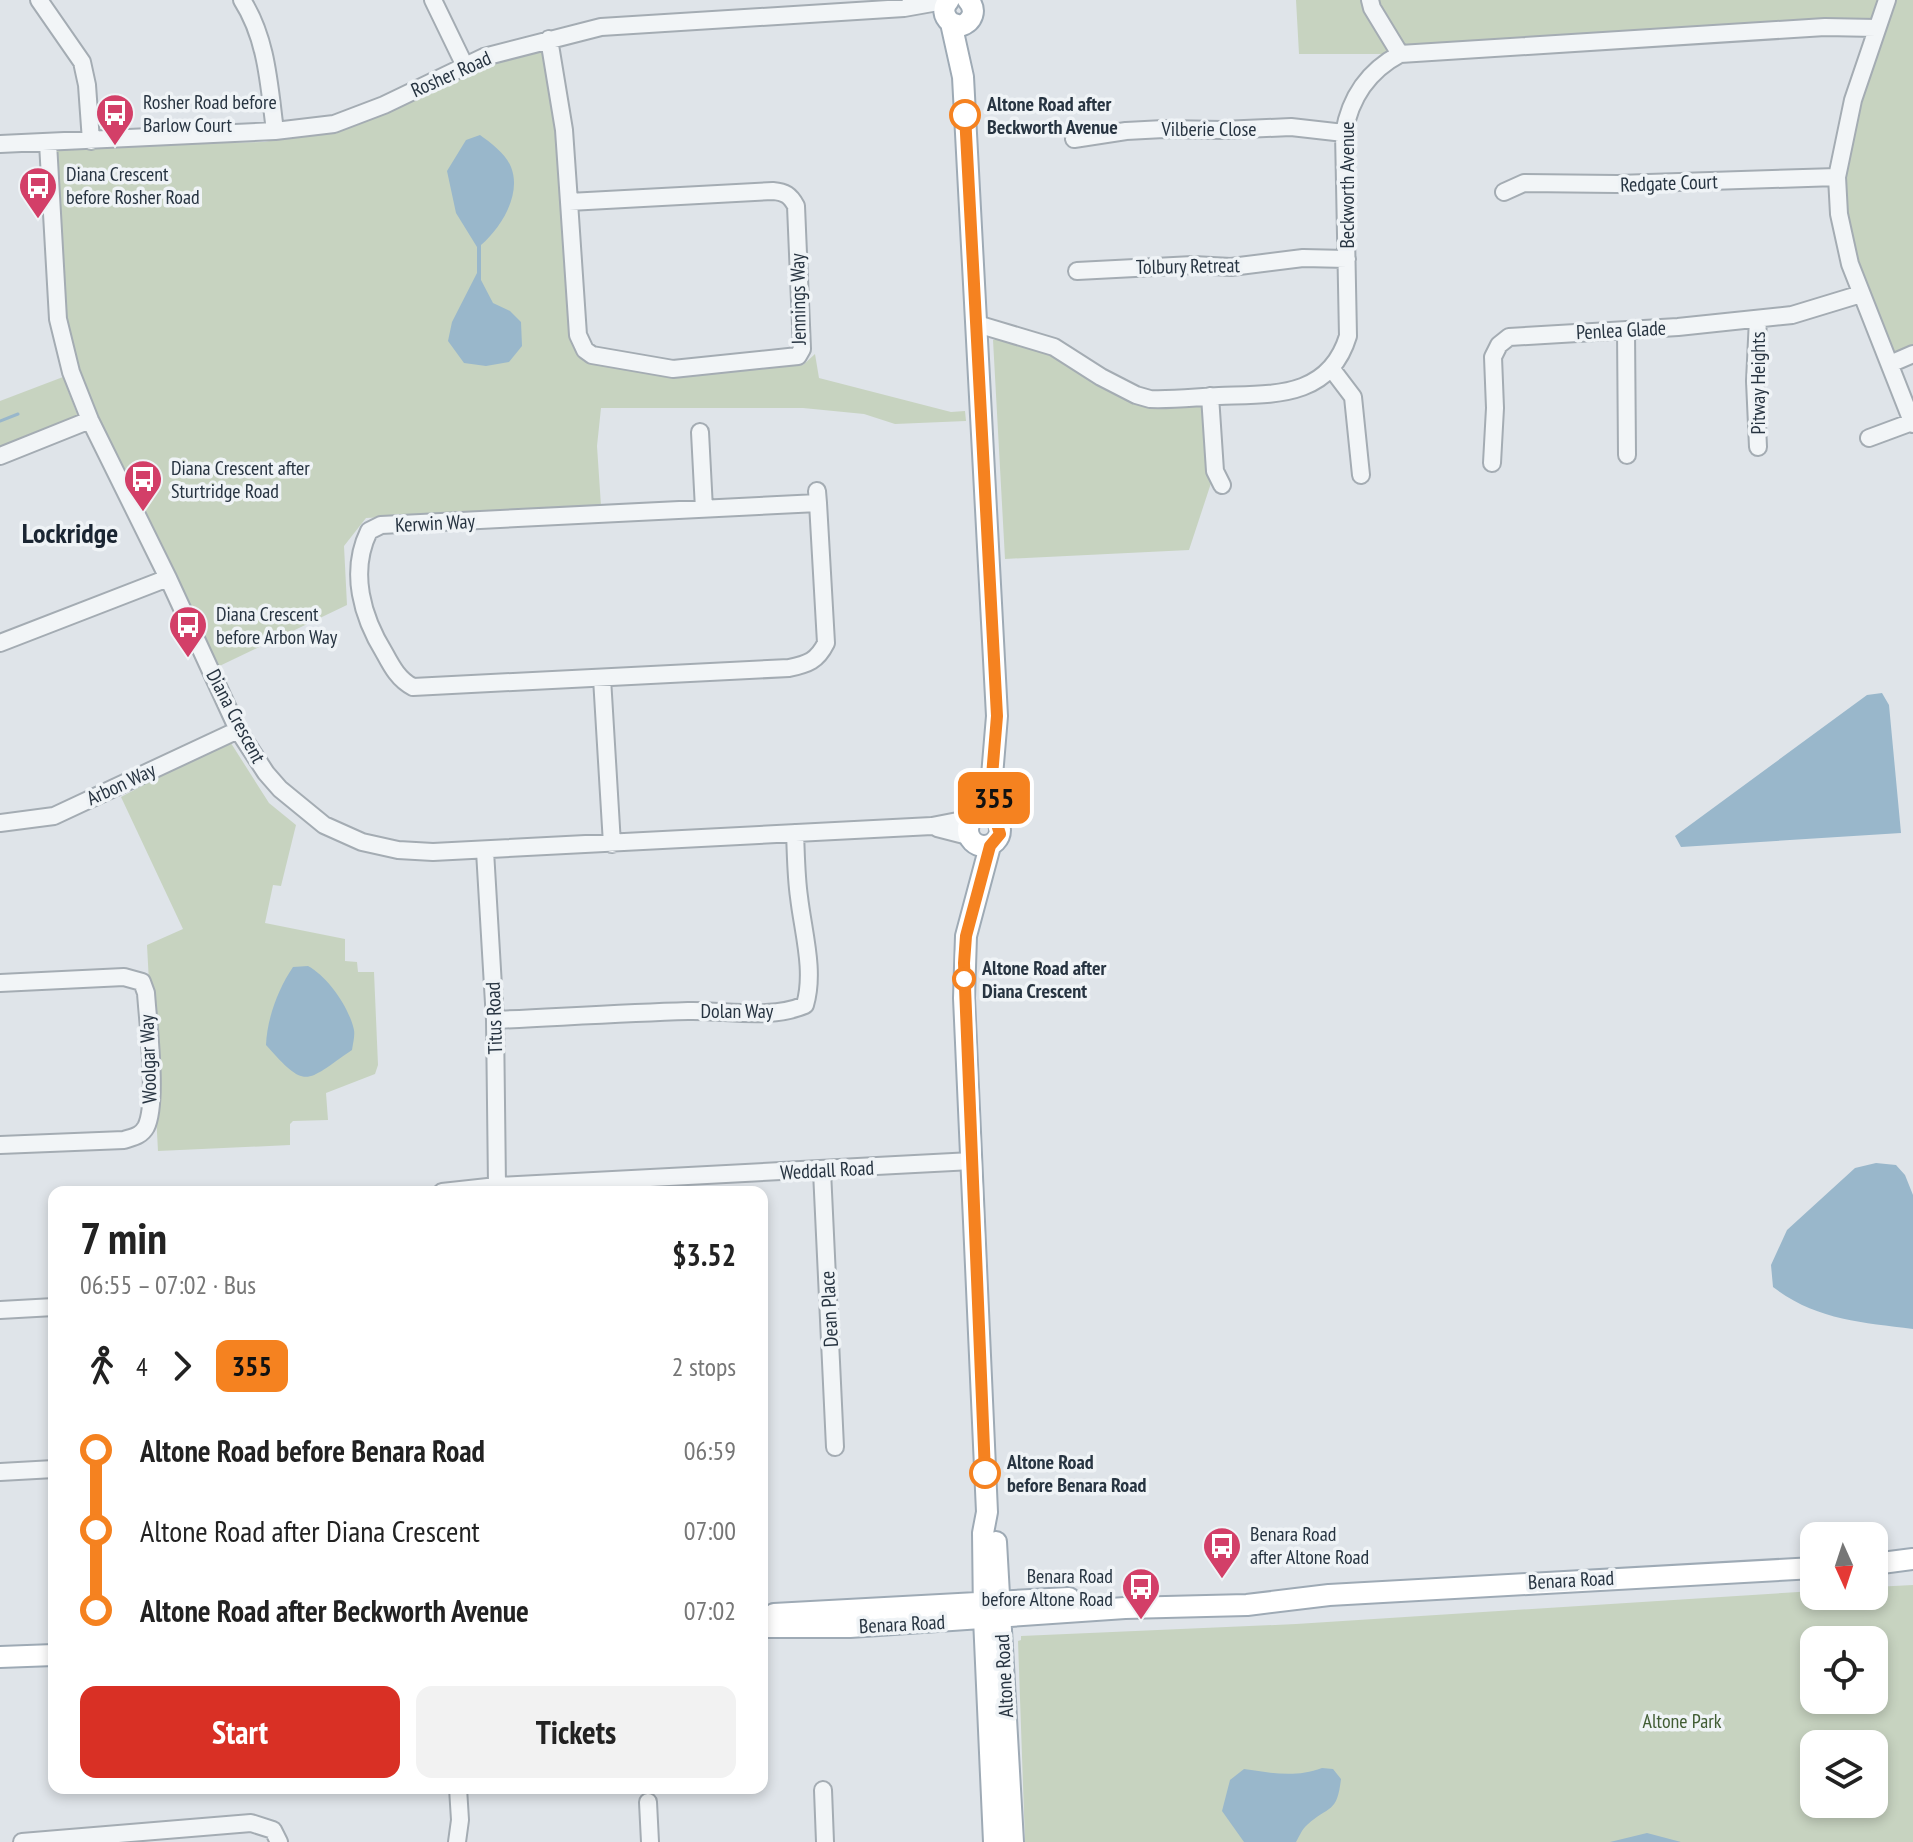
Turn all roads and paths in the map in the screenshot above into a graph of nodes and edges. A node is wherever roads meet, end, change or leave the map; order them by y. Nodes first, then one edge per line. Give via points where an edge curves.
1 (39, 0) edge
2 (242, 0) edge
3 (433, 0) edge
4 (1370, 0) edge
5 (1887, 0) edge
6 (959, 8) edge
7 (1874, 35) junction
8 (549, 39) junction
9 (1400, 54) junction
10 (464, 64) junction
11 (275, 131) junction
12 (1344, 133) junction
13 (0, 134) edge
14 (1074, 139) dead end
15 (91, 141) junction
16 (48, 143) junction
17 (0, 144) edge
18 (1837, 177) junction
19 (1504, 192) dead end
20 (569, 202) junction
21 (1347, 259) junction
22 (1077, 271) dead end
23 (1861, 294) junction
24 (1758, 319) junction
25 (1626, 330) junction
26 (978, 332) junction
27 (1913, 354) edge
28 (1890, 364) junction
29 (1331, 368) junction
30 (1210, 396) junction
31 (90, 420) junction
32 (1912, 423) edge
33 (700, 432) dead end
34 (1869, 438) dead end
35 (1758, 447) dead end
36 (1627, 455) dead end
37 (0, 456) edge
38 (1492, 463) dead end
39 (1361, 475) dead end
40 (1222, 485) dead end
41 (704, 509) junction
42 (168, 578) junction
43 (0, 643) edge
44 (602, 678) junction
45 (238, 730) junction
46 (0, 823) edge
47 (979, 830) junction
48 (795, 833) junction
49 (612, 844) junction
50 (485, 851) junction
51 (0, 983) edge
52 (495, 1020) junction
53 (0, 1145) edge
54 (972, 1161) junction
55 (822, 1171) junction
56 (497, 1186) joint
57 (48, 1307) edge
58 (0, 1310) edge
59 (835, 1447) dead end
60 (48, 1469) edge
61 (0, 1472) edge
62 (1913, 1559) edge
63 (1888, 1562) edge
64 (1888, 1565) edge
65 (1913, 1566) edge
66 (1800, 1569) edge
67 (992, 1609) junction
68 (768, 1615) edge
69 (768, 1627) edge
70 (48, 1655) edge
71 (0, 1657) edge
72 (823, 1790) dead end
73 (458, 1794) edge
74 (648, 1802) dead end
75 (22, 1842) edge
76 (279, 1842) edge
77 (457, 1842) edge
78 (650, 1842) edge
79 (825, 1842) edge
80 (994, 1842) edge
81 (1013, 1842) edge

1 - 15 street via 82,62
2 - 11 street via 264,51
3 - 10 street
4 - 9 street
5 - 7 street
6 - 8 street, Rosher Road via 601,27
6 - 26 main road, Altone Road
7 - 9 street via 1825,27
7 - 18 street
8 - 10 street, Rosher Road
8 - 20 street, Jennings Way
9 - 12 street, Beckworth Avenue via 1357,92
10 - 11 street, Rosher Road via 334,124
11 - 15 street, Rosher Road
12 - 14 street, Vilberie Close via 1291,127 1164,129
12 - 21 street, Beckworth Avenue
13 - 17 street
15 - 16 street, Rosher Road
16 - 17 street, Rosher Road
16 - 31 street, Diana Crescent via 58,319
18 - 19 street, Redgate Court via 1524,183
18 - 23 street via 1843,240
20 - 20 street, Jennings Way via 784,192 796,206 802,349 798,356 673,369 592,355 578,335
21 - 22 street, Tolbury Retreat
21 - 29 street, Beckworth Avenue via 1348,336
23 - 24 street, Penlea Glade via 1812,311
23 - 28 street
24 - 25 street, Penlea Glade
24 - 35 street, Pitway Heights
25 - 36 street
25 - 38 street, Penlea Glade via 1519,335 1503,341 1493,357
26 - 30 street via 1054,347 1136,395 1164,400
26 - 47 main road, Altone Road via 997,716 992,776
27 - 28 street
28 - 32 street
29 - 30 street via 1321,379 1293,391
29 - 39 street via 1353,397
30 - 40 street via 1215,471
31 - 37 street
31 - 42 street, Diana Crescent
32 - 34 street
33 - 41 street
41 - 44 street, Kerwin Way via 818,497 826,643 820,656 789,668
41 - 44 street, Kerwin Way via 381,525 369,531 359,559 363,609 373,635 405,683 413,687
42 - 43 street
42 - 45 street, Diana Crescent
44 - 49 street
45 - 46 street, Arbon Way via 54,816
45 - 50 street, Diana Crescent via 280,789 324,825 398,850
47 - 48 street, Diana Crescent via 932,826
47 - 54 main road, Altone Road via 977,893 964,963
48 - 49 street, Diana Crescent
48 - 52 street, Dolan Way via 808,958 805,1005 742,1013
49 - 50 street, Diana Crescent
50 - 52 street, Titus Road
51 - 53 street, Woolgar Way via 124,977 142,982 152,1100 145,1130 124,1140
52 - 56 street, Titus Road
54 - 55 street, Weddall Road
54 - 67 main road, Altone Road via 987,1512 995,1528
55 - 56 street, Weddall Road
55 - 59 street, Dean Place
57 - 58 street
60 - 61 street
62 - 63 main road
64 - 65 main road
66 - 67 main road, Benara Road via 1329,1595 1236,1592
67 - 68 main road, Benara Road
67 - 69 main road, Benara Road via 850,1627
67 - 80 main road, Altone Road
67 - 81 main road, Altone Road
70 - 71 main road
72 - 79 street
73 - 77 street
74 - 78 street
75 - 76 street via 251,1823 273,1830

